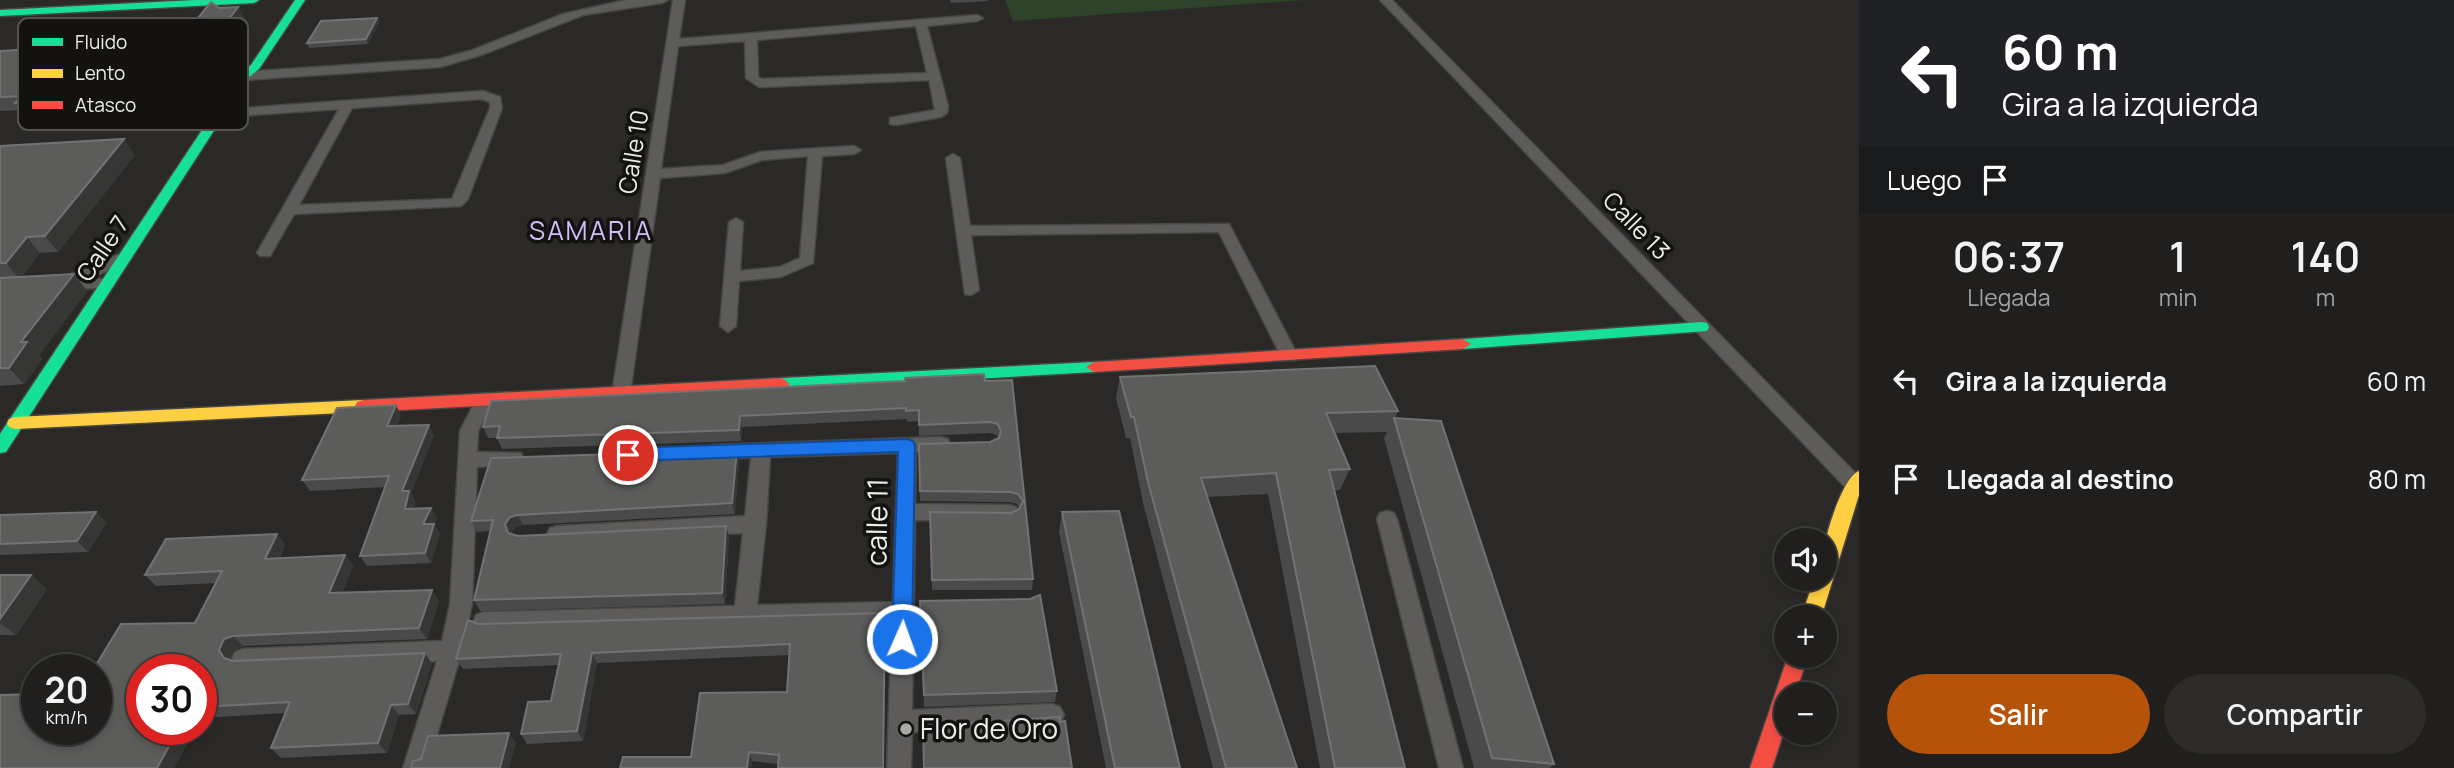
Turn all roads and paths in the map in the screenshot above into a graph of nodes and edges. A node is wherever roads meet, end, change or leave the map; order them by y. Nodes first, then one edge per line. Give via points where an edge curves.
1 (254, 0) edge
2 (298, 0) edge
3 (663, 0) edge
4 (679, 0) edge
5 (1386, 0) edge
6 (1396, 0) edge
7 (0, 13) edge
8 (976, 18) dead end
9 (921, 24) junction
10 (751, 38) junction
11 (673, 43) junction
12 (248, 73) edge
13 (248, 76) edge
14 (934, 76) junction
15 (348, 104) junction
16 (248, 111) edge
17 (895, 121) dead end
18 (210, 130) edge
19 (854, 150) dead end
20 (815, 152) junction
21 (953, 158) dead end
22 (653, 174) junction
23 (289, 210) junction
24 (736, 222) dead end
25 (963, 231) junction
26 (265, 253) dead end
27 (124, 257) junction
28 (731, 277) junction
29 (107, 283) junction
30 (971, 290) dead end
31 (728, 326) dead end
32 (1702, 327) junction
33 (1289, 356) junction
34 (621, 394) junction
35 (484, 401) junction
36 (6, 434) edge
37 (962, 444) edge
38 (907, 446) junction
39 (761, 450) junction
40 (692, 453) edge
41 (538, 457) edge
42 (469, 460) junction
43 (1857, 481) edge
44 (905, 512) junction
45 (1009, 513) edge
46 (1388, 519) dead end
47 (756, 524) junction
48 (537, 535) edge
49 (1837, 538) edge
50 (908, 605) junction
51 (745, 615) junction
52 (484, 622) edge
53 (451, 651) junction
54 (243, 659) edge
55 (1794, 668) edge
56 (1052, 715) edge
57 (900, 721) junction
58 (415, 768) edge
59 (899, 768) edge
60 (1451, 768) edge
61 (1762, 768) edge

1 - 7 street
2 - 12 street, Calle 7
3 - 13 street via 576,13 449,62
4 - 11 street, Calle 10
5 - 6 street
5 - 32 street, Calle 13
8 - 9 street
9 - 10 street
9 - 14 street
10 - 11 street
10 - 14 street via 752,78 760,83
11 - 22 street, Calle 10
14 - 17 street via 941,113
15 - 16 street
15 - 23 street
15 - 23 street via 483,95 496,100 496,108 456,203
18 - 27 street, Calle 7
19 - 20 street
20 - 22 street via 760,156 725,169
20 - 28 street via 808,260 783,272
21 - 25 street
22 - 34 street, Calle 10
23 - 26 street
24 - 28 street
25 - 30 street
25 - 33 street via 1224,227
27 - 29 street, Calle 7
27 - 29 street via 90,274 46,286
28 - 31 street
29 - 36 street, Calle 7
32 - 33 street
32 - 43 street, Calle 13
33 - 34 street
34 - 35 street
35 - 36 street
35 - 42 street via 469,431
37 - 38 street
38 - 39 street
38 - 44 street, calle 11
39 - 40 street
39 - 47 street
41 - 42 street
42 - 53 street via 461,604
43 - 49 street
44 - 45 street
44 - 50 street, calle 11
46 - 60 street
47 - 48 street
47 - 51 street
50 - 51 street
50 - 57 street, calle 11
51 - 52 street
53 - 54 street
53 - 58 street
55 - 61 street
56 - 57 street
57 - 59 street, calle 11

